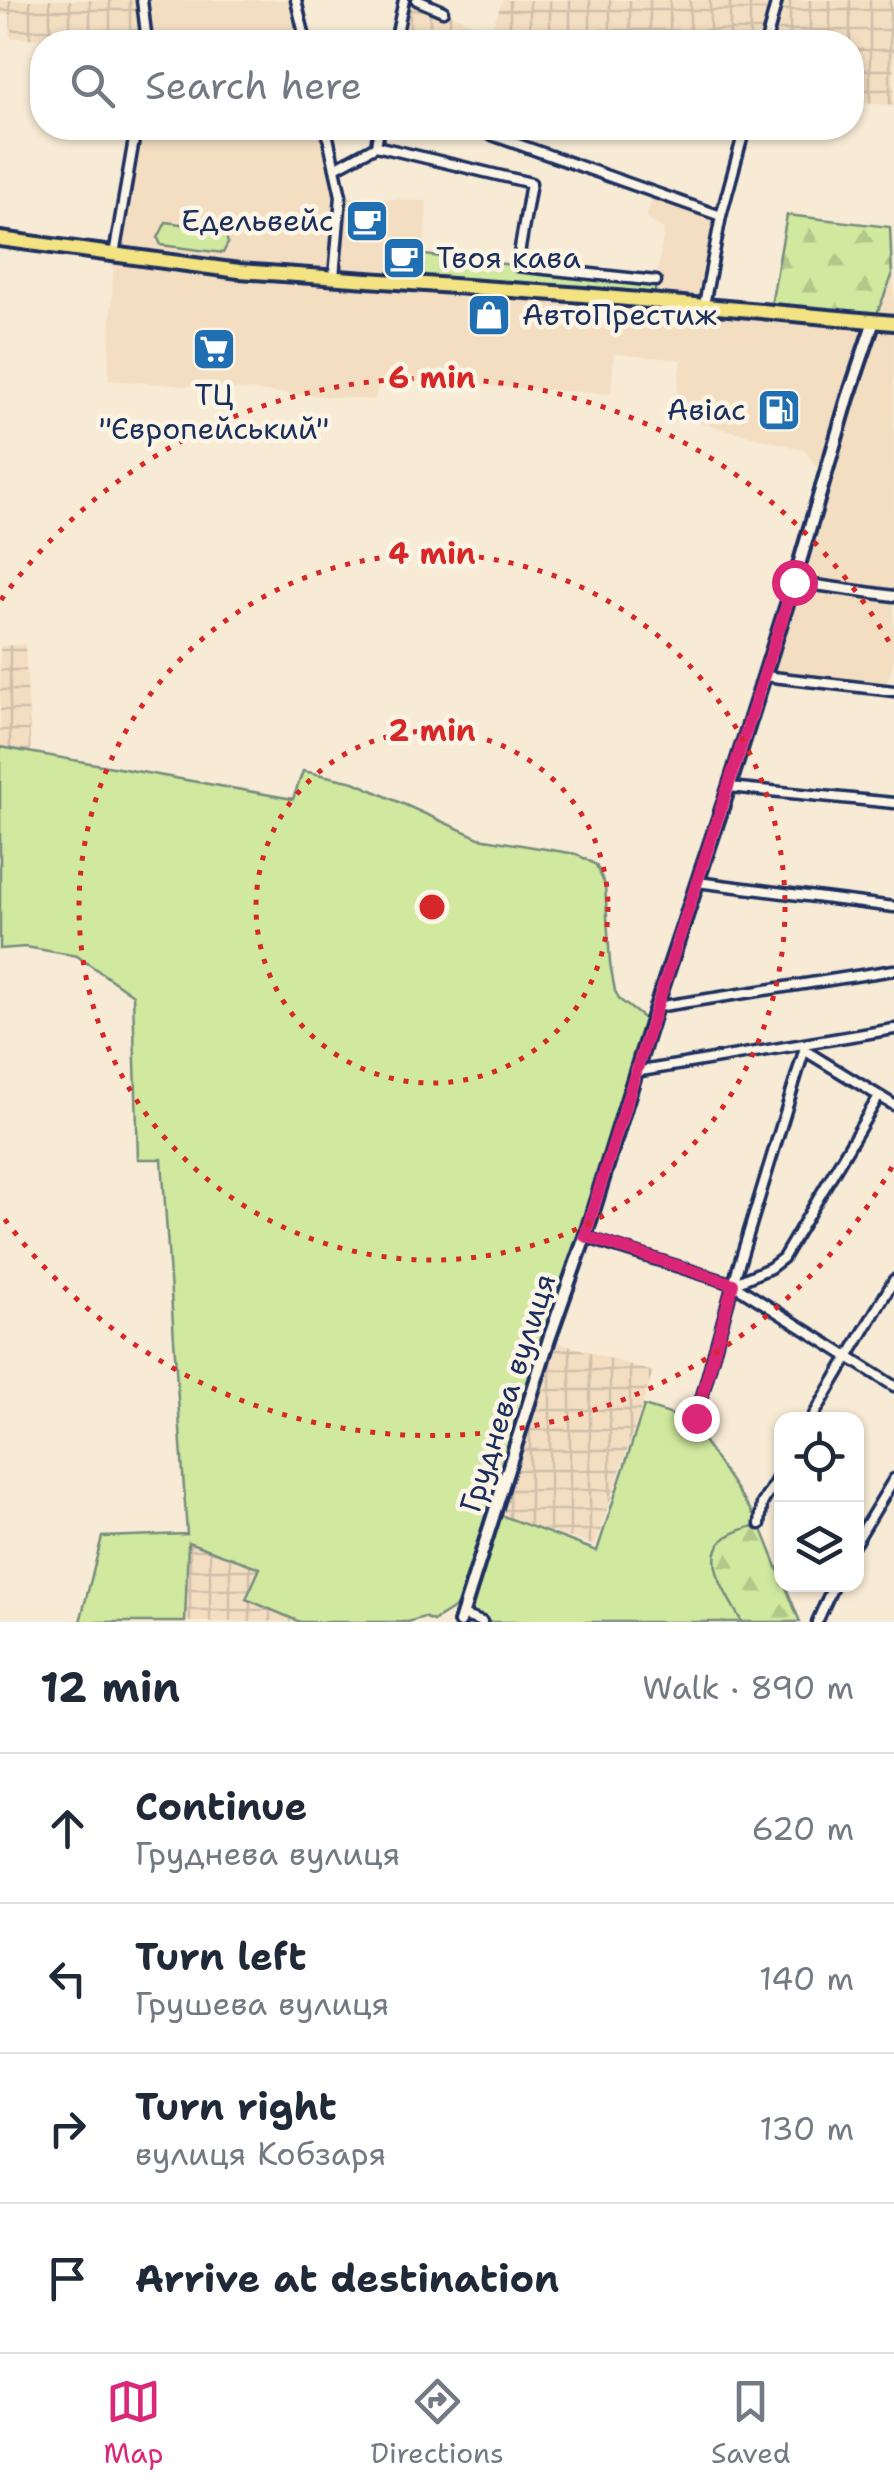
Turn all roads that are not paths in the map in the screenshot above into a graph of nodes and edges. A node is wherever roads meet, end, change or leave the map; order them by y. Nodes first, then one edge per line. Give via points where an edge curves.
1 (142, 0) edge
2 (296, 0) edge
3 (404, 0) edge
4 (416, 0) edge
5 (776, 0) edge
6 (444, 11) dead end
7 (146, 30) edge
8 (303, 30) edge
9 (398, 30) edge
10 (769, 30) edge
11 (134, 140) edge
12 (329, 140) edge
13 (377, 140) edge
14 (506, 140) edge
15 (742, 140) edge
16 (376, 146) junction
17 (335, 168) junction
18 (721, 216) junction
19 (0, 239) edge
20 (114, 255) junction
21 (334, 277) junction
22 (656, 281) dead end
23 (704, 306) junction
24 (874, 321) junction
25 (894, 323) edge
26 (794, 582) junction
27 (894, 596) edge
28 (764, 676) junction
29 (894, 690) edge
30 (729, 787) junction
31 (894, 803) edge
32 (697, 882) junction
33 (894, 906) edge
34 (894, 970) edge
35 (656, 1006) junction
36 (894, 1029) edge
37 (801, 1048) junction
38 (635, 1072) junction
39 (879, 1096) junction
40 (894, 1105) edge
41 (585, 1236) junction
42 (894, 1280) edge
43 (733, 1284) junction
44 (848, 1356) junction
45 (894, 1386) edge
46 (816, 1412) edge
47 (696, 1418) dead end
48 (894, 1479) edge
49 (774, 1484) edge
50 (760, 1524) dead end
51 (864, 1529) edge
52 (830, 1592) edge
53 (461, 1618) edge
54 (482, 1622) edge
55 (817, 1622) edge

1 - 7 street
2 - 8 street
3 - 9 street
4 - 6 street
5 - 10 street
11 - 20 street
12 - 17 street
13 - 16 street
14 - 18 street
15 - 18 street
16 - 17 street
16 - 22 street via 531,183 518,266
17 - 21 street via 341,196
18 - 23 street
19 - 20 highway
20 - 21 highway
21 - 23 highway
23 - 24 highway
24 - 25 highway
24 - 26 street, Груднева вулиця
26 - 27 street
26 - 28 street, Груднева вулиця
28 - 29 street
28 - 30 street, Груднева вулиця
30 - 31 street
30 - 32 street, Груднева вулиця
32 - 33 street
32 - 35 street, Груднева вулиця
34 - 35 street
35 - 38 street, Груднева вулиця
36 - 37 street
37 - 38 street
37 - 39 street
37 - 43 street
38 - 41 street, Груднева вулиця
39 - 40 street
39 - 43 street via 783,1258
41 - 43 street
41 - 53 street, Груднева вулиця
42 - 44 street
43 - 44 street
43 - 47 street
44 - 45 street
44 - 46 street
48 - 51 street
49 - 50 street
52 - 55 street
53 - 54 street

